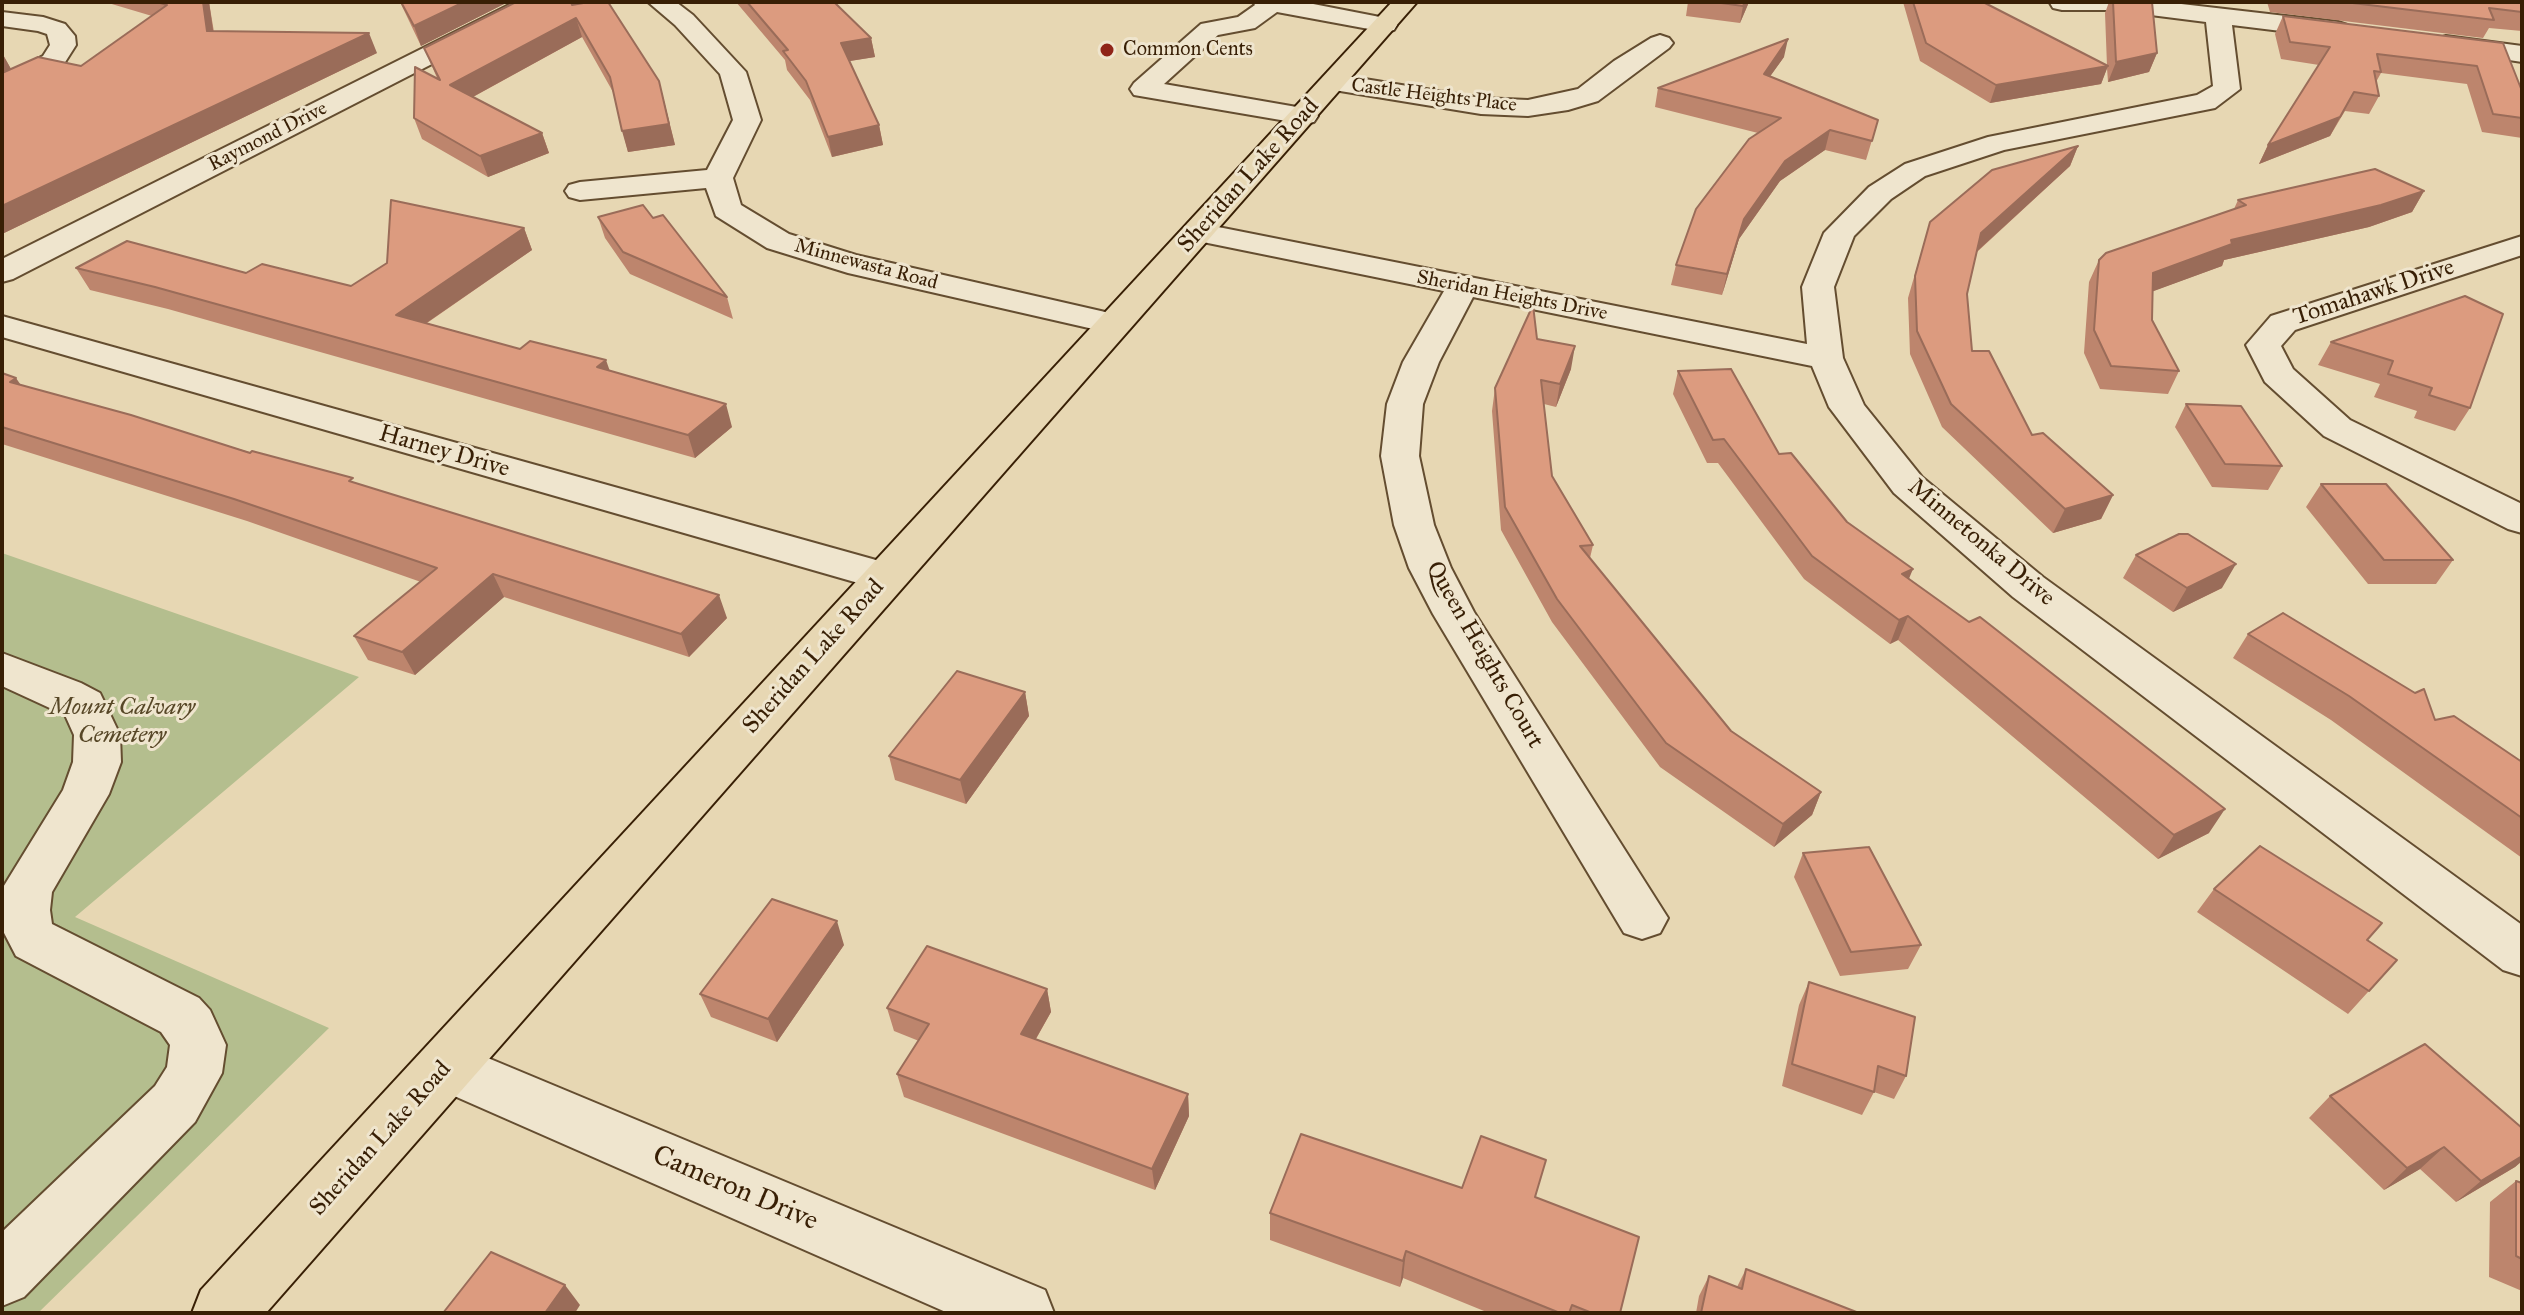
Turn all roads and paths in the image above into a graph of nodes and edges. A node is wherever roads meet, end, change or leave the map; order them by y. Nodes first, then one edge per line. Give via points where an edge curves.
1 (534, 2) edge
2 (660, 2) edge
3 (1268, 3) edge
4 (2062, 3) edge
5 (1395, 13) edge
6 (2218, 15) junction
7 (2, 19) edge
8 (2355, 33) edge
9 (2416, 40) edge
10 (1660, 43) dead end
11 (2522, 54) edge
12 (1334, 82) junction
13 (2, 88) edge
14 (1304, 116) junction
15 (718, 178) junction
16 (580, 191) dead end
17 (1198, 232) junction
18 (2522, 245) edge
19 (2, 272) edge
20 (1463, 286) junction
21 (1115, 324) junction
22 (2, 326) edge
23 (1826, 358) junction
24 (2522, 520) edge
25 (886, 577) junction
26 (2, 669) edge
27 (1642, 918) dead end
28 (2522, 954) edge
29 (447, 1066) junction
30 (2, 1275) edge
31 (224, 1313) edge
32 (1022, 1313) edge

1 - 19 street, Raymond Drive
2 - 15 street via 733,72 747,120
3 - 5 street
3 - 14 street via 1246,23 1210,29 1143,89
4 - 6 street
5 - 12 main road, Sheridan Lake Road
6 - 8 street
6 - 23 street, Minnetonka Drive via 2227,89 2205,102 1998,143 1915,170 1880,193 1840,233 1818,287
7 - 13 street via 56,29 63,45 53,61
9 - 11 street
10 - 12 street, Castle Heights Place via 1588,95 1539,106 1481,106
12 - 14 main road, Sheridan Lake Road
14 - 17 main road, Sheridan Lake Road
15 - 16 street
15 - 21 street, Minnewasta Road via 727,210 778,241 848,263
17 - 20 street, Sheridan Heights Drive
17 - 21 main road, Sheridan Lake Road
18 - 24 street, Tomahawk Drive via 2283,323 2263,345 2278,374 2337,428
20 - 23 street, Sheridan Heights Drive
20 - 27 street, Queen Heights Court via 1421,362 1405,404 1400,456 1414,525 1454,614
21 - 25 main road, Sheridan Lake Road
22 - 25 street, Harney Drive
23 - 28 street, Minnetonka Drive via 1847,407 1908,485 1932,506 2028,587
25 - 29 main road, Sheridan Lake Road
26 - 30 street via 84,705 97,735 97,762 85,794 27,890 27,927 35,941 180,1015 198,1045 194,1073 175,1104
29 - 31 main road, Sheridan Lake Road
29 - 32 street, Cameron Drive

